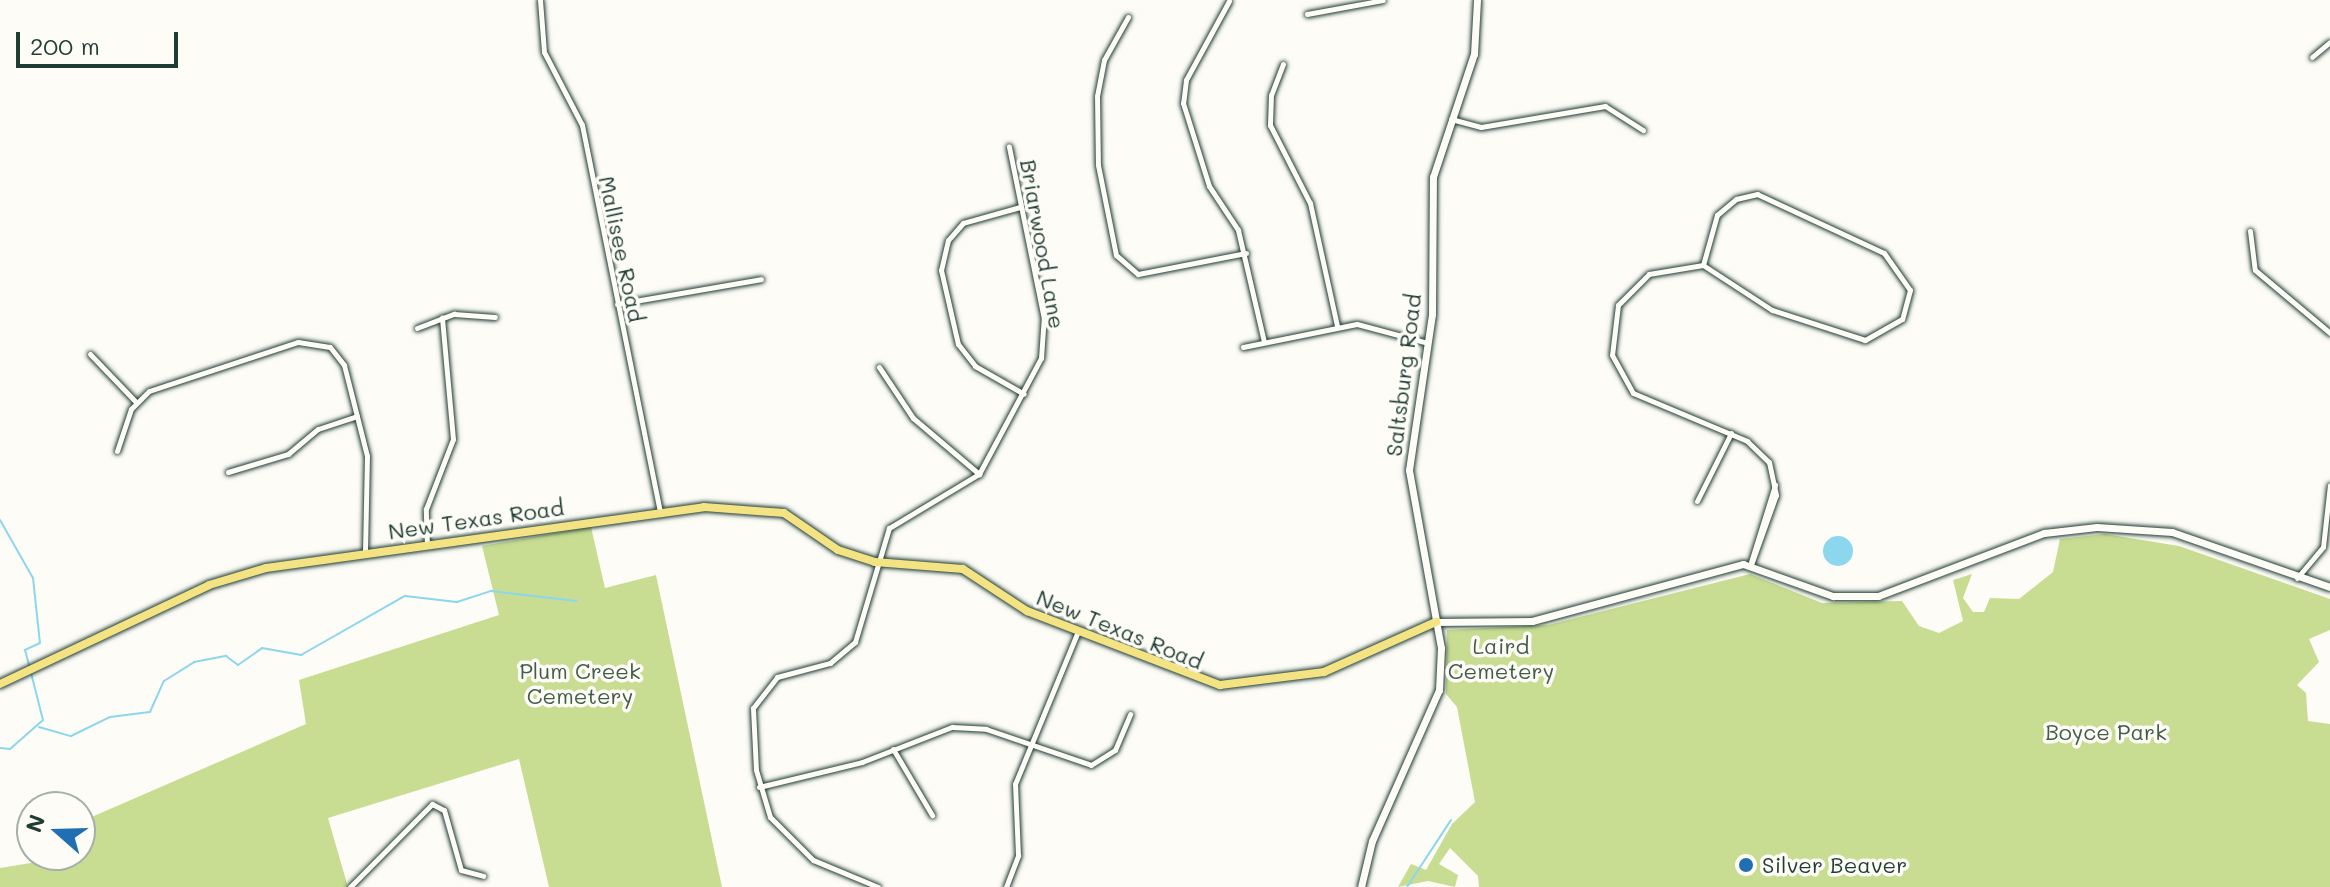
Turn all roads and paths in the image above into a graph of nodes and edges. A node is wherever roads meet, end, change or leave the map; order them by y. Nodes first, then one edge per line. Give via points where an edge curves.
1 (540, 0) edge
2 (1383, 0) edge
3 (1477, 0) edge
4 (1229, 1) edge
5 (1307, 14) dead end
6 (1128, 17) dead end
7 (2330, 42) edge
8 (2312, 57) dead end
9 (1283, 64) dead end
10 (1450, 119) junction
11 (1643, 130) dead end
12 (1009, 147) dead end
13 (1020, 207) junction
14 (2250, 231) dead end
15 (1246, 253) junction
16 (1703, 265) junction
17 (761, 279) dead end
18 (617, 304) junction
19 (442, 317) junction
20 (495, 317) dead end
21 (1337, 326) junction
22 (417, 328) dead end
23 (2330, 333) edge
24 (1264, 342) junction
25 (1428, 344) junction
26 (1243, 347) dead end
27 (90, 354) dead end
28 (879, 367) dead end
29 (1024, 394) junction
30 (135, 401) junction
31 (357, 416) junction
32 (1731, 433) junction
33 (117, 451) dead end
34 (228, 472) dead end
35 (979, 474) junction
36 (2330, 485) edge
37 (1697, 501) dead end
38 (660, 512) junction
39 (427, 545) junction
40 (365, 553) junction
41 (875, 562) junction
42 (1751, 565) junction
43 (2297, 578) junction
44 (2330, 587) edge
45 (1436, 622) junction
46 (1078, 631) junction
47 (0, 684) edge
48 (1130, 714) dead end
49 (1029, 746) junction
50 (893, 749) junction
51 (759, 787) junction
52 (932, 815) dead end
53 (483, 876) dead end
54 (350, 887) edge
55 (878, 887) edge
56 (1006, 887) edge
57 (1361, 887) edge

1 - 18 street, Mallisee Road via 544,52 582,125
2 - 5 street
3 - 10 main road, Saltsburg Road via 1474,54
4 - 15 street via 1186,80 1183,103 1209,186
6 - 15 street via 1104,60 1097,96 1098,165 1116,255 1138,274
7 - 8 street
9 - 21 street via 1271,95 1270,125 1310,203
10 - 11 street via 1481,127 1605,106
10 - 25 main road, Saltsburg Road via 1433,177
12 - 13 street, Briarwood Lane
13 - 29 street, Briarwood Lane via 1044,333
13 - 29 street via 963,223 948,240 941,270 958,344 975,366
14 - 23 street via 2255,270
15 - 24 street
16 - 16 street via 1772,310 1851,339 1889,333 1909,305 1897,263 1767,196 1726,205 1712,224
16 - 32 street via 1665,267 1635,284 1615,313 1612,355 1625,382 1651,405
17 - 18 street
18 - 38 street, Mallisee Road
19 - 20 street
19 - 22 street
19 - 39 street via 453,439 425,513
21 - 24 street
21 - 25 street via 1373,325
24 - 26 street
25 - 45 main road, Saltsburg Road via 1410,485
27 - 30 street
28 - 35 street via 913,418
29 - 35 street, Briarwood Lane
30 - 31 street via 310,341 339,355
30 - 33 street
31 - 34 street via 318,429 288,454
31 - 40 street via 367,456
32 - 37 street
32 - 42 street via 1763,452 1775,484
35 - 41 street, Briarwood Lane via 958,492 899,517
36 - 43 street via 2323,547
38 - 39 main road, New Texas Road
38 - 41 main road, New Texas Road via 773,510 838,550
39 - 40 main road, New Texas Road
40 - 47 main road, New Texas Road via 234,576
41 - 46 main road, New Texas Road via 963,569 1017,606
41 - 51 street, Briarwood Lane via 855,642 830,663 777,677 755,703
42 - 43 main road via 1833,596 1878,596 2044,533 2132,527 2187,536
42 - 45 main road, New Texas Road via 1532,621
43 - 44 main road
45 - 46 main road, New Texas Road via 1324,672 1220,685
45 - 57 main road, Saltsburg Road via 1439,690 1372,841
46 - 49 street
48 - 49 street via 1115,750 1091,765
49 - 50 street via 967,726 923,733
49 - 56 street via 1013,795 1018,855
50 - 51 street
50 - 52 street
51 - 55 street via 770,817 795,846
53 - 54 street via 461,870 444,810 432,804

